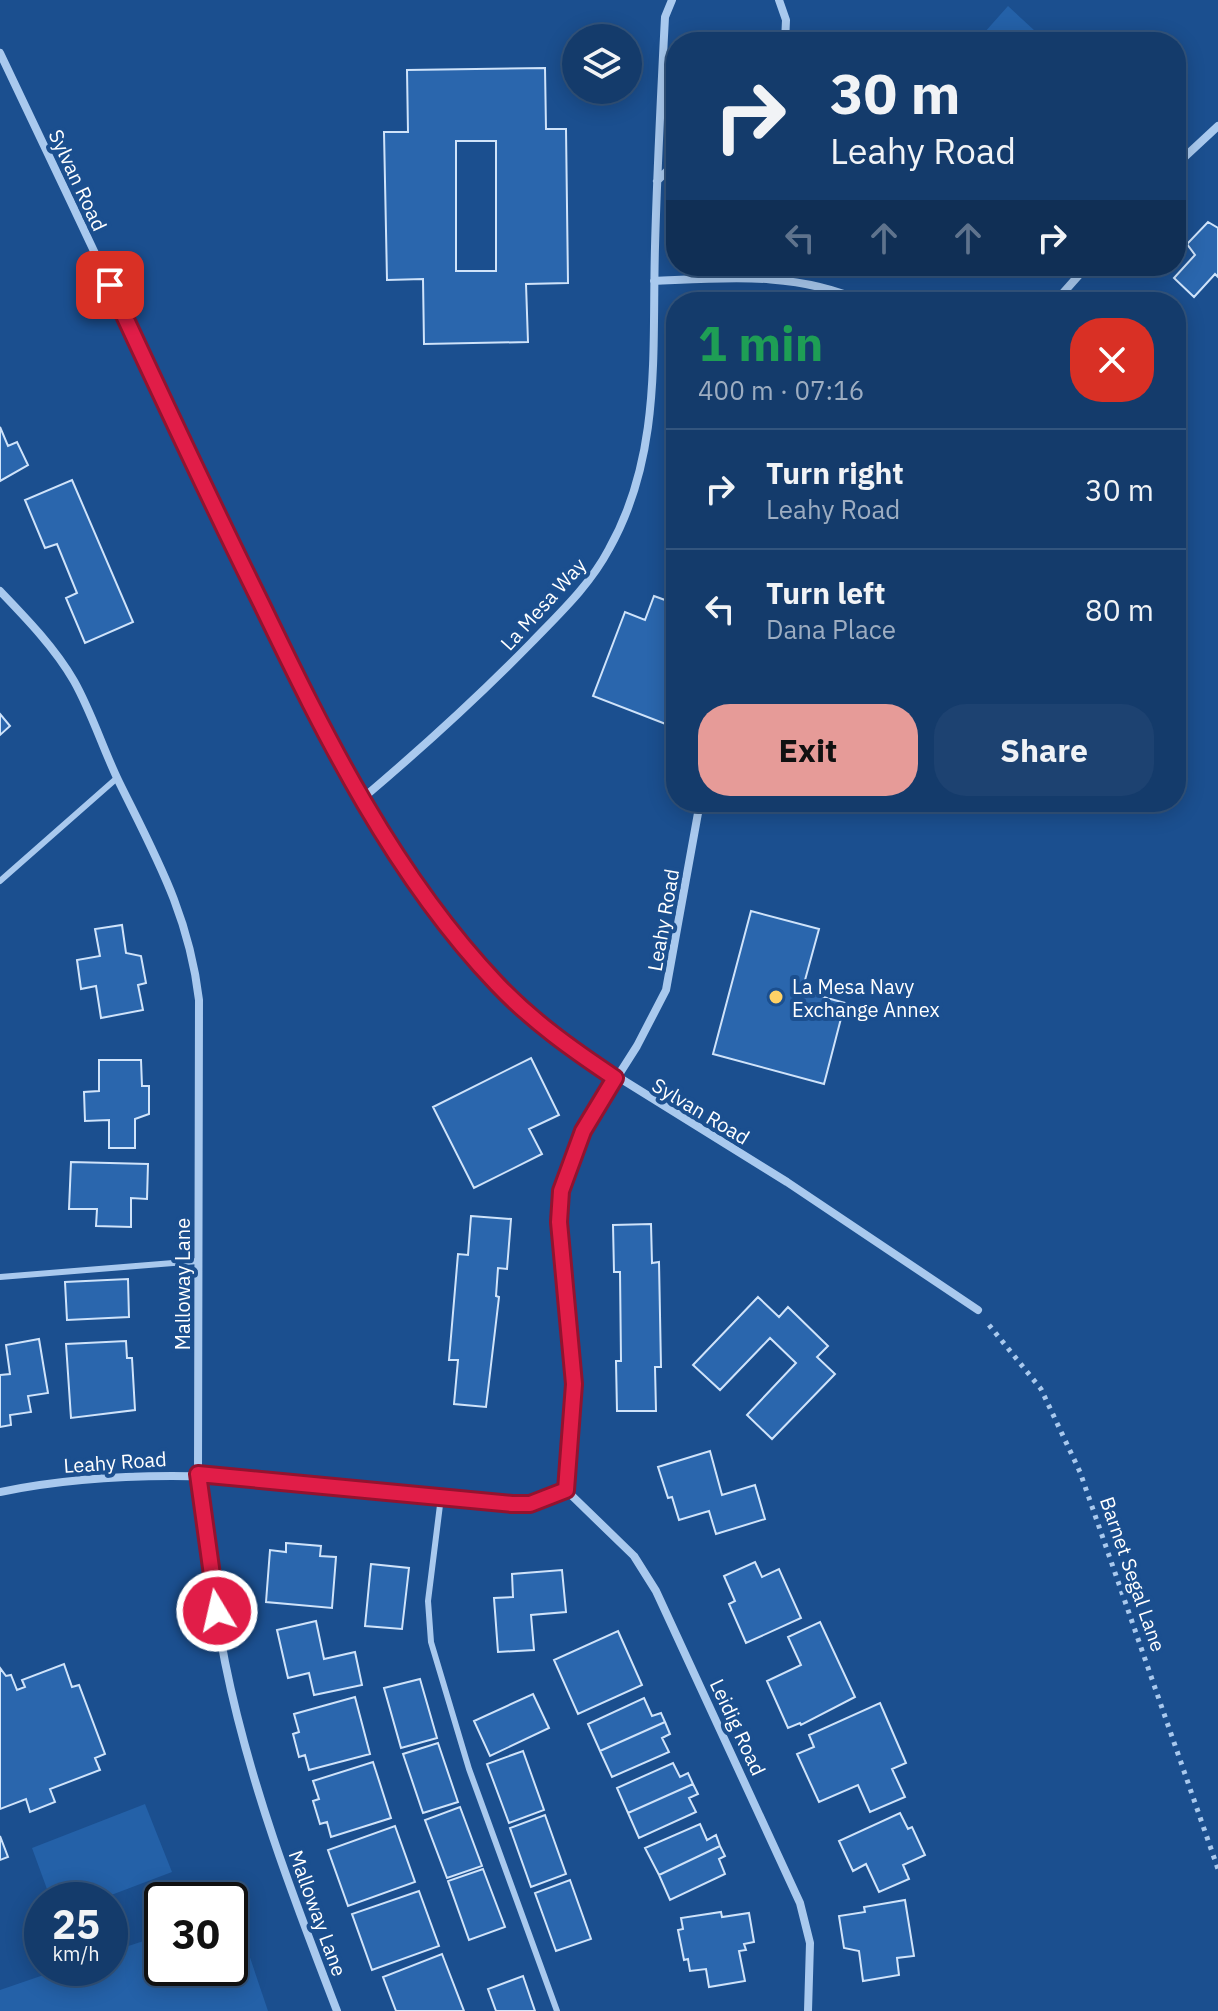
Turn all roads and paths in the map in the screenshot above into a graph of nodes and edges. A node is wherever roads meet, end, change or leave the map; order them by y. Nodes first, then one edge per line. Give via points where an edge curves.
1 (672, 0) edge
2 (779, 0) edge
3 (785, 32) edge
4 (0, 53) edge
5 (1218, 126) edge
6 (1186, 156) edge
7 (666, 172) edge
8 (656, 182) junction
9 (1078, 276) edge
10 (654, 281) junction
11 (842, 292) edge
12 (1064, 292) edge
13 (0, 591) edge
14 (117, 778) junction
15 (363, 798) junction
16 (698, 812) edge
17 (0, 881) edge
18 (615, 1078) junction
19 (198, 1261) junction
20 (0, 1277) edge
21 (978, 1310) joint
22 (198, 1474) junction
23 (566, 1490) junction
24 (0, 1492) edge
25 (441, 1497) junction
26 (1218, 1869) edge
27 (337, 2011) edge
28 (557, 2011) edge
29 (808, 2011) edge

1 - 8 street, La Mesa Way via 665,17
2 - 3 street
4 - 15 street, Sylvan Road via 219,519
5 - 6 street
7 - 8 street
8 - 10 street, La Mesa Way
9 - 12 street
10 - 11 street via 759,277 799,280
10 - 15 street, La Mesa Way via 650,430 642,473 609,551 582,590 482,693
13 - 14 street, Malloway Lane via 74,681
14 - 17 lane
14 - 19 street, Malloway Lane via 169,881 194,958 199,1000
15 - 18 street, Sylvan Road via 469,954 532,1018
16 - 18 street, Leahy Road via 666,990
18 - 21 street, Sylvan Road via 787,1182
18 - 23 street, Leahy Road via 583,1131 561,1191 559,1222 574,1384
19 - 20 lane
19 - 22 street, Malloway Lane
21 - 26 path, Barnet Segal Lane via 1041,1389 1080,1472
22 - 24 street, Leahy Road via 101,1478
22 - 25 street, Leahy Road
22 - 27 street, Malloway Lane via 226,1663 244,1740
23 - 25 street, Leahy Road via 530,1504
23 - 29 street, Leidig Road via 634,1556 689,1661 800,1903 810,1943
25 - 28 lane via 428,1601 431,1642 469,1769

